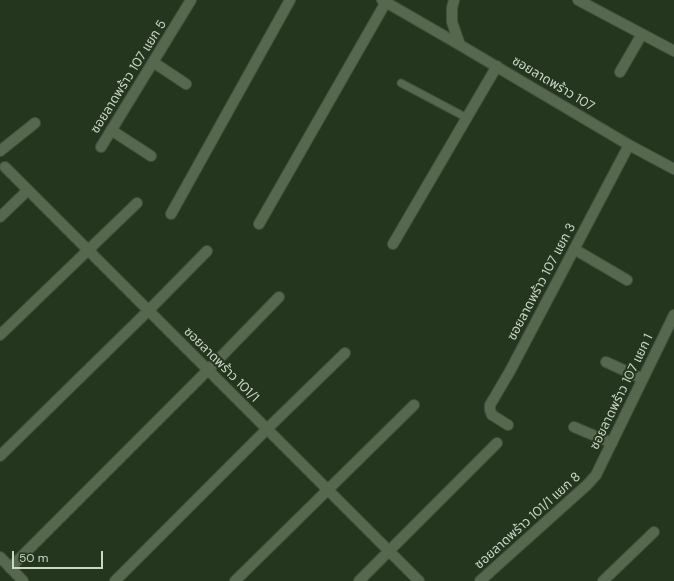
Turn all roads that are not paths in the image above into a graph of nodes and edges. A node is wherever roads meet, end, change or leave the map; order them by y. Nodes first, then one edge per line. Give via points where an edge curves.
1 (191, 0) edge
2 (290, 0) edge
3 (454, 0) edge
4 (578, 0) edge
5 (384, 1) edge
6 (642, 34) junction
7 (460, 45) junction
8 (674, 52) edge
9 (153, 62) junction
10 (497, 66) junction
11 (620, 72) dead end
12 (401, 83) dead end
13 (186, 84) dead end
14 (466, 118) junction
15 (35, 123) dead end
16 (111, 130) junction
17 (629, 145) junction
18 (101, 147) dead end
19 (0, 151) edge
20 (151, 156) dead end
21 (5, 167) dead end
22 (674, 169) edge
23 (28, 190) junction
24 (137, 203) dead end
25 (171, 214) dead end
26 (0, 217) edge
27 (260, 224) dead end
28 (393, 244) dead end
29 (574, 249) junction
30 (88, 250) junction
31 (207, 251) dead end
32 (627, 280) dead end
33 (278, 297) dead end
34 (148, 310) junction
35 (674, 315) edge
36 (0, 335) edge
37 (346, 353) dead end
38 (606, 362) dead end
39 (208, 370) junction
40 (643, 379) junction
41 (414, 405) dead end
42 (508, 425) dead end
43 (574, 427) dead end
44 (267, 429) junction
45 (497, 443) dead end
46 (612, 444) junction
47 (0, 456) edge
48 (592, 480) joint
49 (328, 490) junction
50 (654, 532) dead end
51 (389, 551) junction
52 (0, 557) edge
53 (10, 568) junction
54 (24, 581) edge
55 (115, 581) edge
56 (235, 581) edge
57 (359, 581) edge
58 (418, 581) edge
59 (480, 581) edge
60 (602, 581) edge

1 - 9 street, ซอยลาดพร้าว 107 แยก 5
2 - 25 street
3 - 7 street via 452,22
4 - 6 street
5 - 7 street
5 - 27 street
6 - 8 street
6 - 11 street
7 - 10 street, ซอยลาดพร้าว 107
9 - 13 street
9 - 16 street, ซอยลาดพร้าว 107 แยก 5
10 - 14 street
10 - 17 street, ซอยลาดพร้าว 107
12 - 14 lane
14 - 28 street
15 - 19 street
16 - 18 street, ซอยลาดพร้าว 107 แยก 5
16 - 20 street
17 - 22 street, ซอยลาดพร้าว 107
17 - 29 street, ซอยลาดพร้าว 107 แยก 3
21 - 23 street, ซอยลาดพร้าว 101/1
23 - 26 street
23 - 30 street, ซอยลาดพร้าว 101/1
24 - 30 street
29 - 32 street
29 - 42 street, ซอยลาดพร้าว 107 แยก 3 via 490,405 492,415
30 - 34 street, ซอยลาดพร้าว 101/1
30 - 36 street
31 - 34 street
33 - 39 street
34 - 39 street, ซอยลาดพร้าว 101/1
34 - 47 street
35 - 40 street, ซอยลาดพร้าว 107 แยก 1
37 - 44 street
38 - 40 street
39 - 44 street, ซอยลาดพร้าว 101/1
39 - 53 street
40 - 46 street, ซอยลาดพร้าว 107 แยก 1
41 - 49 street
43 - 46 street
44 - 49 street, ซอยลาดพร้าว 101/1
44 - 55 street
45 - 51 street
46 - 48 street, ซอยลาดพร้าว 107 แยก 1
48 - 59 street, ซอยลาดพร้าว 101/1 แยก 8
49 - 51 street, ซอยลาดพร้าว 101/1
49 - 56 street
50 - 60 street
51 - 57 street
51 - 58 street, ซอยลาดพร้าว 101/1
52 - 53 street
53 - 54 street

